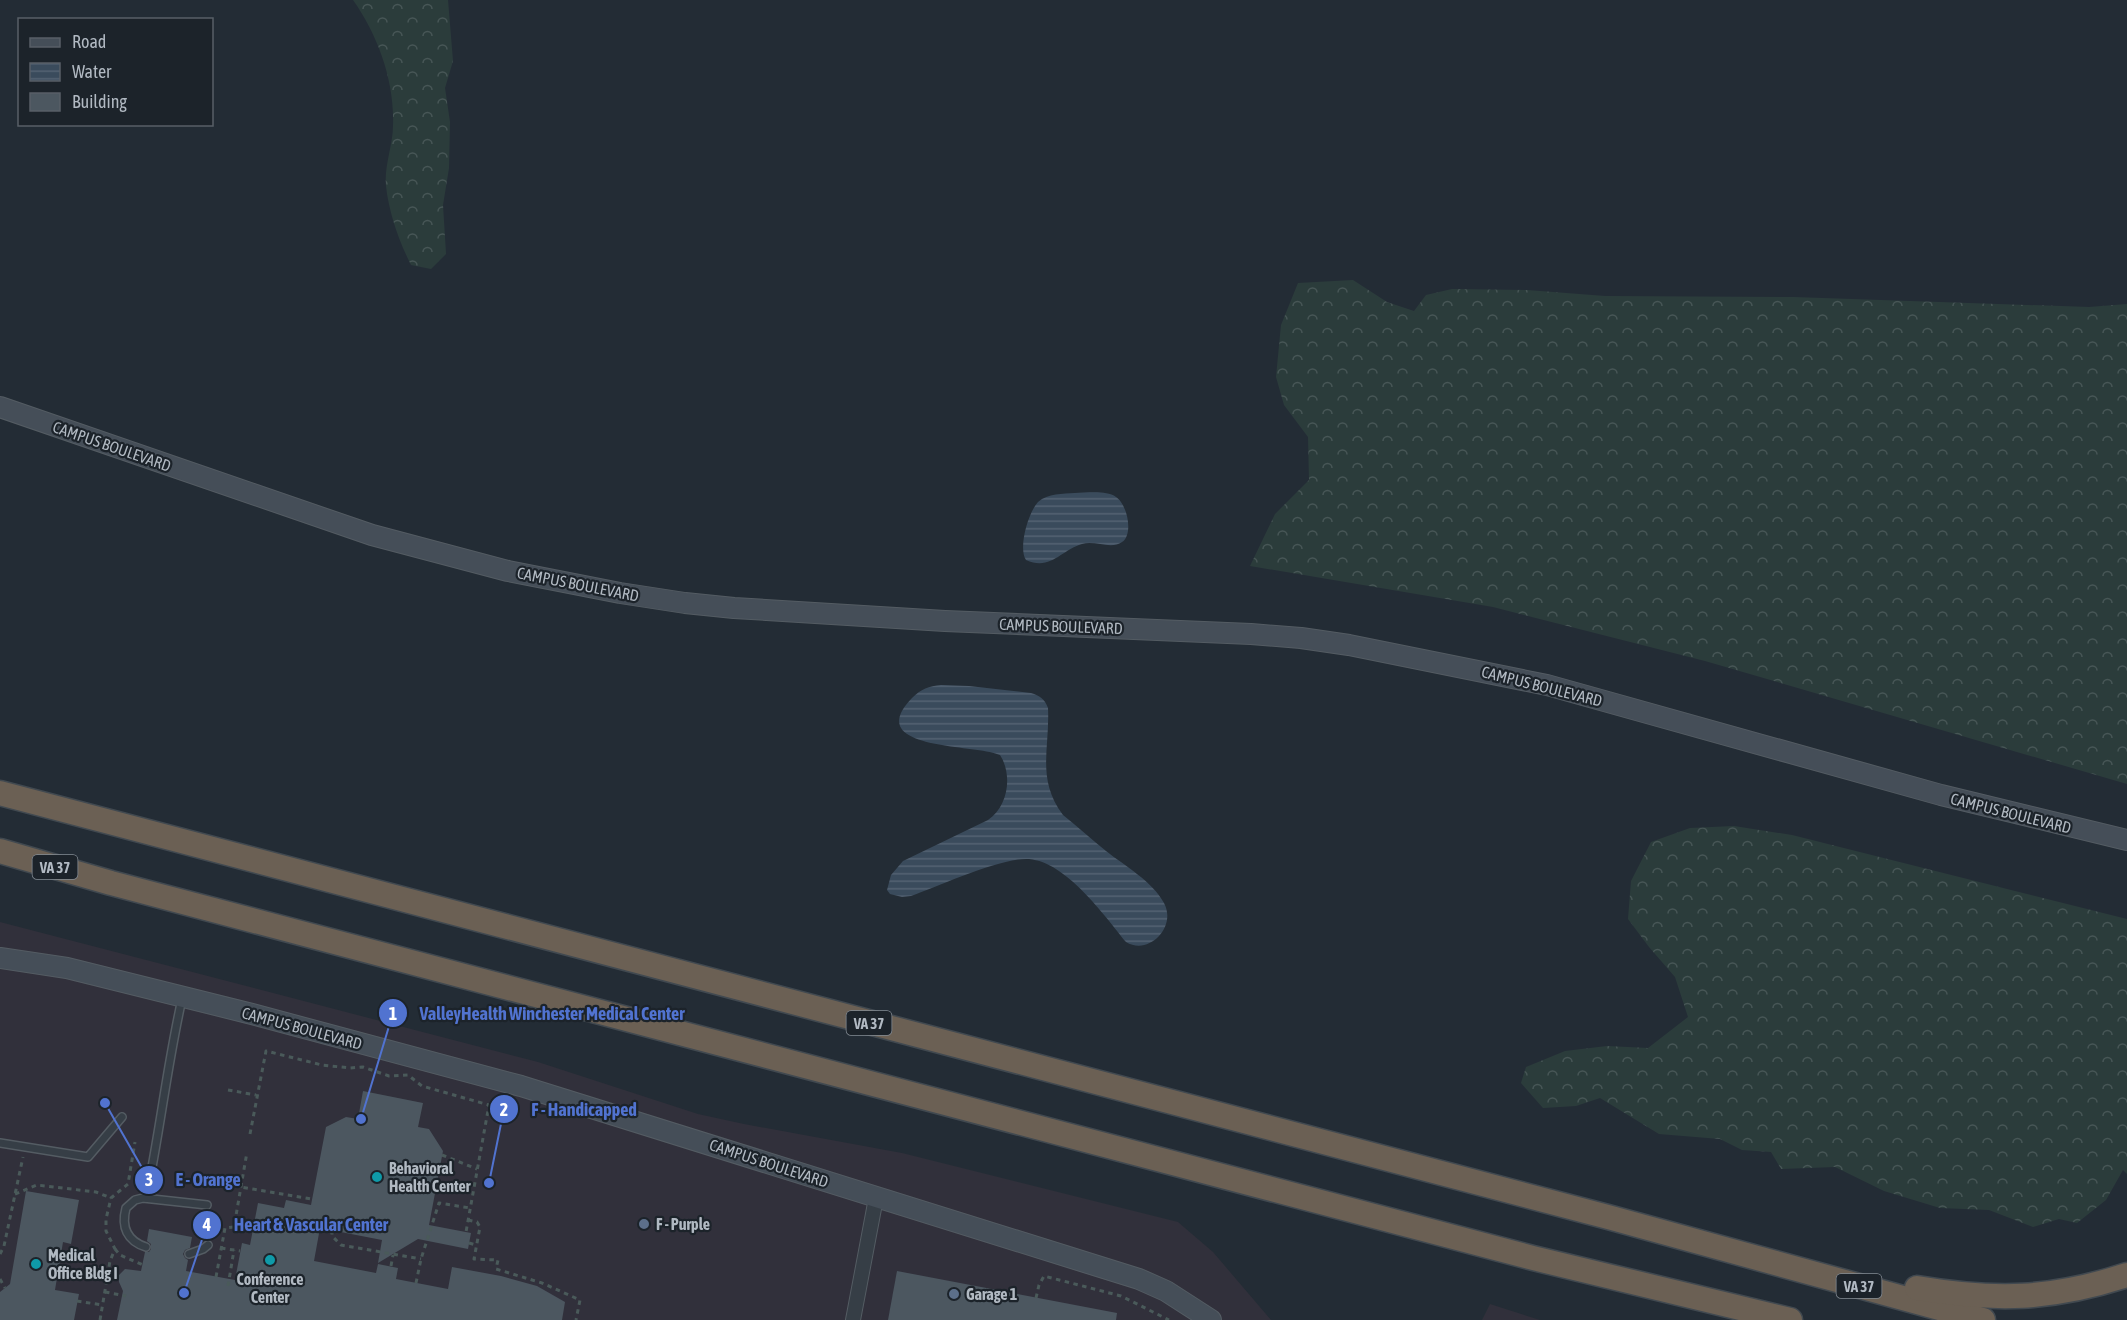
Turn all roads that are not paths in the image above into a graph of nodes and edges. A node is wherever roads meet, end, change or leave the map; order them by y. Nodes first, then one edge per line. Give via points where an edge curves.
1 (0, 407) edge
2 (1, 793) edge
3 (2127, 840) edge
4 (0, 851) edge
5 (0, 861) edge
6 (111, 883) junction
7 (0, 958) edge
8 (183, 997) junction
9 (122, 1117) dead end
10 (0, 1143) edge
11 (146, 1198) junction
12 (876, 1198) junction
13 (207, 1205) dead end
14 (208, 1245) dead end
15 (146, 1246) dead end
16 (1735, 1252) junction
17 (189, 1254) dead end
18 (2127, 1275) edge
19 (1611, 1277) junction
20 (853, 1320) edge
21 (1211, 1320) edge
22 (1738, 1320) edge
23 (1790, 1320) edge
24 (1983, 1320) edge

1 - 3 street, CAMPUS BOULEVARD via 372,535 508,571 655,599 734,608 1251,634 1349,645 1547,685 1941,795
2 - 16 highway, VA 37
4 - 6 highway, VA 37
5 - 6 highway
6 - 19 highway, VA 37
7 - 8 street, CAMPUS BOULEVARD via 67,968
8 - 11 lane
8 - 12 street, CAMPUS BOULEVARD via 521,1086
9 - 10 lane via 88,1157
11 - 13 lane
11 - 15 lane via 135,1200 126,1208 124,1221 130,1239
12 - 20 street
12 - 21 street, CAMPUS BOULEVARD via 1139,1279
14 - 17 lane
16 - 18 highway via 1972,1297 2060,1293
16 - 24 highway, VA 37
19 - 22 highway
19 - 23 highway, VA 37

